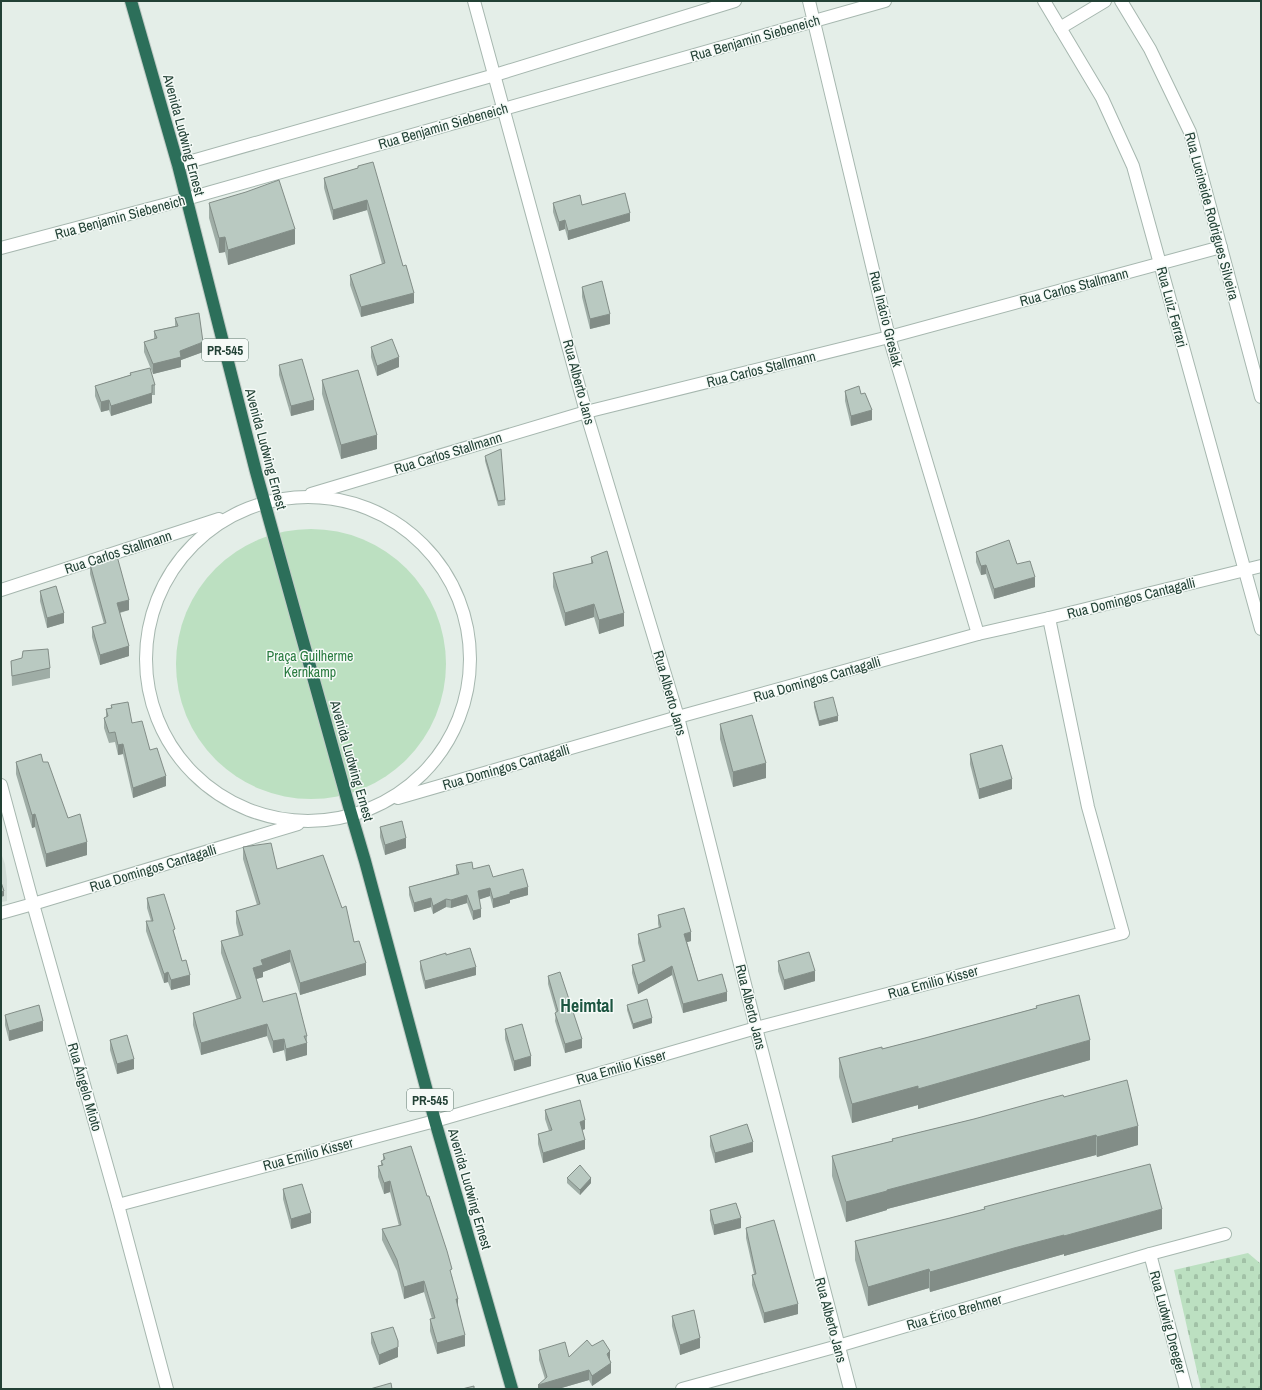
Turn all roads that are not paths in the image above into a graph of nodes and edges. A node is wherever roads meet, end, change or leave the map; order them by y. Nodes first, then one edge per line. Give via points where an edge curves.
1 (131, 1) edge
2 (474, 1) edge
3 (735, 1) edge
4 (809, 1) edge
5 (885, 1) edge
6 (1044, 1) edge
7 (1105, 1) edge
8 (1121, 1) edge
9 (814, 21) junction
10 (1060, 28) junction
11 (495, 75) junction
12 (504, 108) junction
13 (178, 165) junction
14 (186, 199) junction
15 (1221, 247) junction
16 (1, 248) edge
17 (1160, 263) junction
18 (889, 337) junction
19 (1261, 397) edge
20 (586, 412) junction
21 (302, 497) junction
22 (265, 501) junction
23 (235, 514) junction
24 (1261, 566) edge
25 (1245, 571) junction
26 (1, 590) edge
27 (1049, 618) junction
28 (1261, 629) edge
29 (978, 634) junction
30 (678, 717) junction
31 (1, 785) edge
32 (377, 804) junction
33 (350, 810) junction
34 (305, 822) junction
35 (33, 904) junction
36 (1, 913) edge
37 (756, 1028) junction
38 (435, 1121) junction
39 (118, 1205) junction
40 (1225, 1234) dead end
41 (1150, 1254) junction
42 (838, 1346) junction
43 (167, 1389) edge
44 (512, 1389) edge
45 (682, 1389) edge
46 (850, 1389) edge
47 (1186, 1389) edge

1 - 13 highway, Avenida Ludwing Ernest / PR-545
2 - 11 street, Rua Alberto Jans
3 - 11 street
4 - 9 street, Rua Inácio Greslak
5 - 9 street, Rua Benjamin Siebeneich
6 - 10 street, Rua Luiz Ferrari
7 - 10 street
8 - 15 street, Rua Lucineide Rodrigues Silveira via 1150,48 1190,132
9 - 12 street, Rua Benjamin Siebeneich
9 - 18 street, Rua Inácio Greslak
10 - 17 street, Rua Luiz Ferrari via 1102,98 1133,166
11 - 12 street, Rua Alberto Jans
11 - 13 street
12 - 14 street, Rua Benjamin Siebeneich
12 - 20 street, Rua Alberto Jans
13 - 14 highway, Avenida Ludwing Ernest / PR-545
14 - 16 street, Rua Benjamin Siebeneich
14 - 22 highway, Avenida Ludwing Ernest / PR-545
15 - 17 street, Rua Carlos Stallmann
15 - 19 street, Rua Lucineide Rodrigues Silveira
17 - 18 street, Rua Carlos Stallmann
17 - 25 street, Rua Luiz Ferrari
18 - 20 street, Rua Carlos Stallmann
18 - 29 street, Rua Inácio Greslak
20 - 21 street, Rua Carlos Stallmann
20 - 30 street, Rua Alberto Jans
21 - 22 street
21 - 32 street via 329,498 363,506 394,521 422,543 444,568 462,602 469,633 471,665 465,704 451,738 427,771 405,790
22 - 23 street
22 - 33 highway, Avenida Ludwing Ernest / PR-545
23 - 26 street, Rua Carlos Stallmann
23 - 34 street via 211,529 183,555 157,597 150,619 145,668 147,691 166,740 179,760 202,784 227,801 257,814 280,820
24 - 25 street, Rua Domingos Cantagalli
25 - 27 street, Rua Domingos Cantagalli
25 - 28 street, Rua Luiz Ferrari
27 - 29 street, Rua Domingos Cantagalli
27 - 37 street, Rua Emilio Kisser via 1088,807 1123,932
29 - 30 street, Rua Domingos Cantagalli
30 - 32 street, Rua Domingos Cantagalli
30 - 37 street, Rua Alberto Jans
31 - 35 street, Rua Ángelo Mioto
32 - 33 street, Rua Domingos Cantagalli
33 - 34 street, Rua Domingos Cantagalli
33 - 38 highway, Avenida Ludwing Ernest / PR-545
34 - 35 street, Rua Domingos Cantagalli
35 - 36 street, Rua Domingos Cantagalli
35 - 39 street, Rua Ángelo Mioto
37 - 38 street, Rua Emilio Kisser
37 - 42 street, Rua Alberto Jans
38 - 39 street, Rua Emilio Kisser
38 - 44 highway, Avenida Ludwing Ernest / PR-545
39 - 43 street, Rua Ángelo Mioto
40 - 41 street, Rua Érico Brehmer
41 - 42 street, Rua Érico Brehmer
41 - 47 street, Rua Ludwig Dreeger
42 - 45 street, Rua Érico Brehmer
42 - 46 street, Rua Alberto Jans

